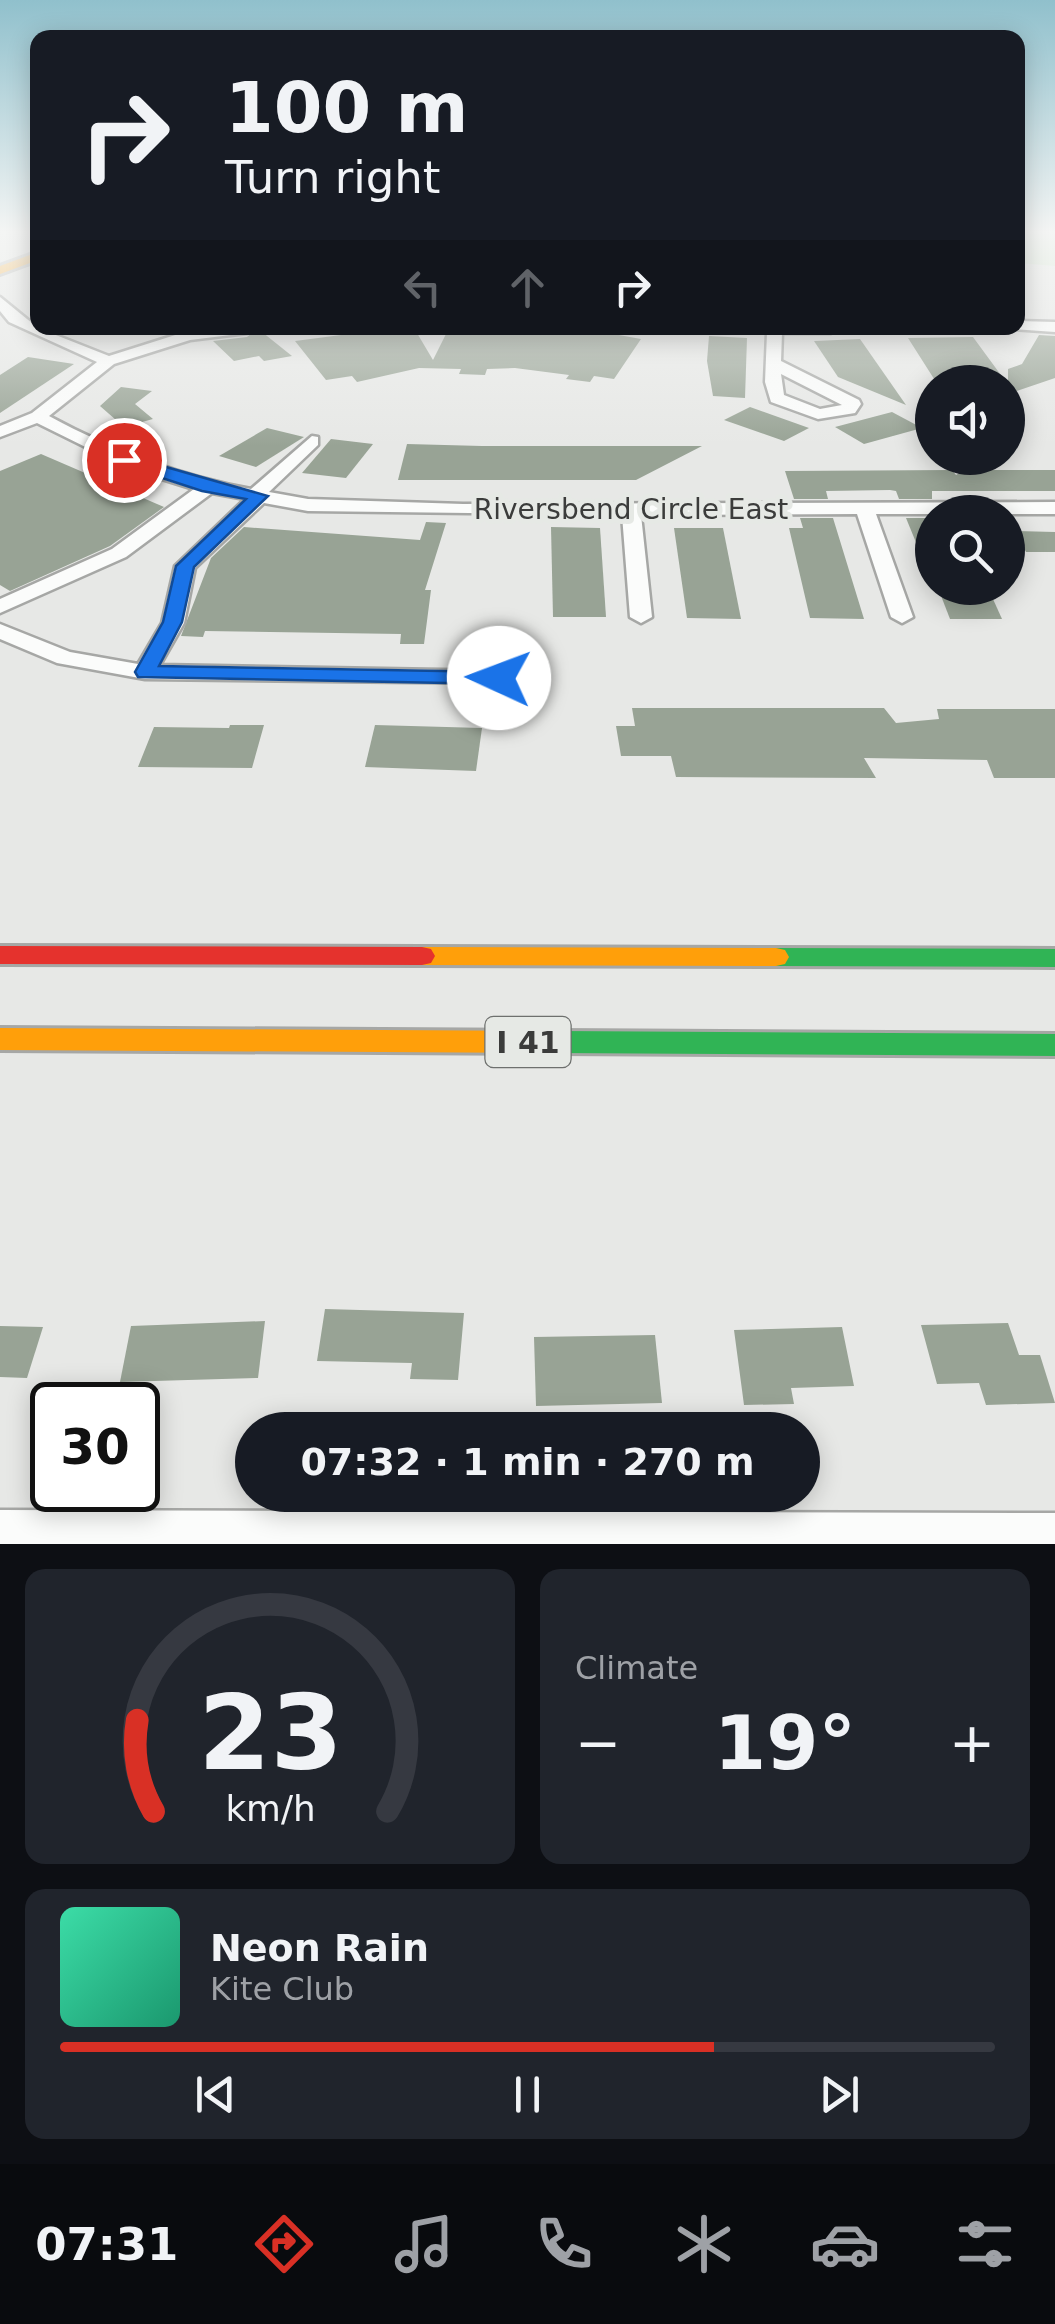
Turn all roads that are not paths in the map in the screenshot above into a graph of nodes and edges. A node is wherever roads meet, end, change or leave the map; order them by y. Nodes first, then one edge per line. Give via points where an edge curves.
1 (0, 302) edge
2 (30, 326) edge
3 (1025, 326) edge
4 (1055, 328) edge
5 (50, 335) edge
6 (195, 335) edge
7 (775, 335) edge
8 (108, 361) junction
9 (774, 364) dead end
10 (38, 416) junction
11 (0, 432) edge
12 (312, 441) dead end
13 (208, 487) junction
14 (259, 496) junction
15 (864, 507) junction
16 (1055, 508) edge
17 (631, 510) junction
18 (0, 607) edge
19 (902, 617) dead end
20 (640, 618) dead end
21 (0, 631) edge
22 (145, 672) junction
23 (499, 678) dead end
24 (0, 955) edge
25 (1055, 958) edge
26 (0, 1040) edge
27 (1055, 1045) edge
28 (0, 1531) edge
29 (1055, 1534) edge
30 (676, 1539) edge

1 - 2 street
3 - 4 street
5 - 8 street
6 - 8 street
7 - 9 street
8 - 10 street
10 - 11 street
10 - 13 street, Riversbend Circle East via 124,460
12 - 14 street
13 - 14 street, Riversbend Circle East
13 - 18 street via 119,553
14 - 17 street, Riversbend Circle East via 308,506
14 - 22 street via 185,566 172,622
15 - 16 street, Riversbend Circle East
15 - 17 street, Riversbend Circle East
15 - 19 street
17 - 20 street
21 - 22 street via 65,658
22 - 23 street
24 - 25 main road
26 - 27 main road, I 41
28 - 30 street
29 - 30 street

